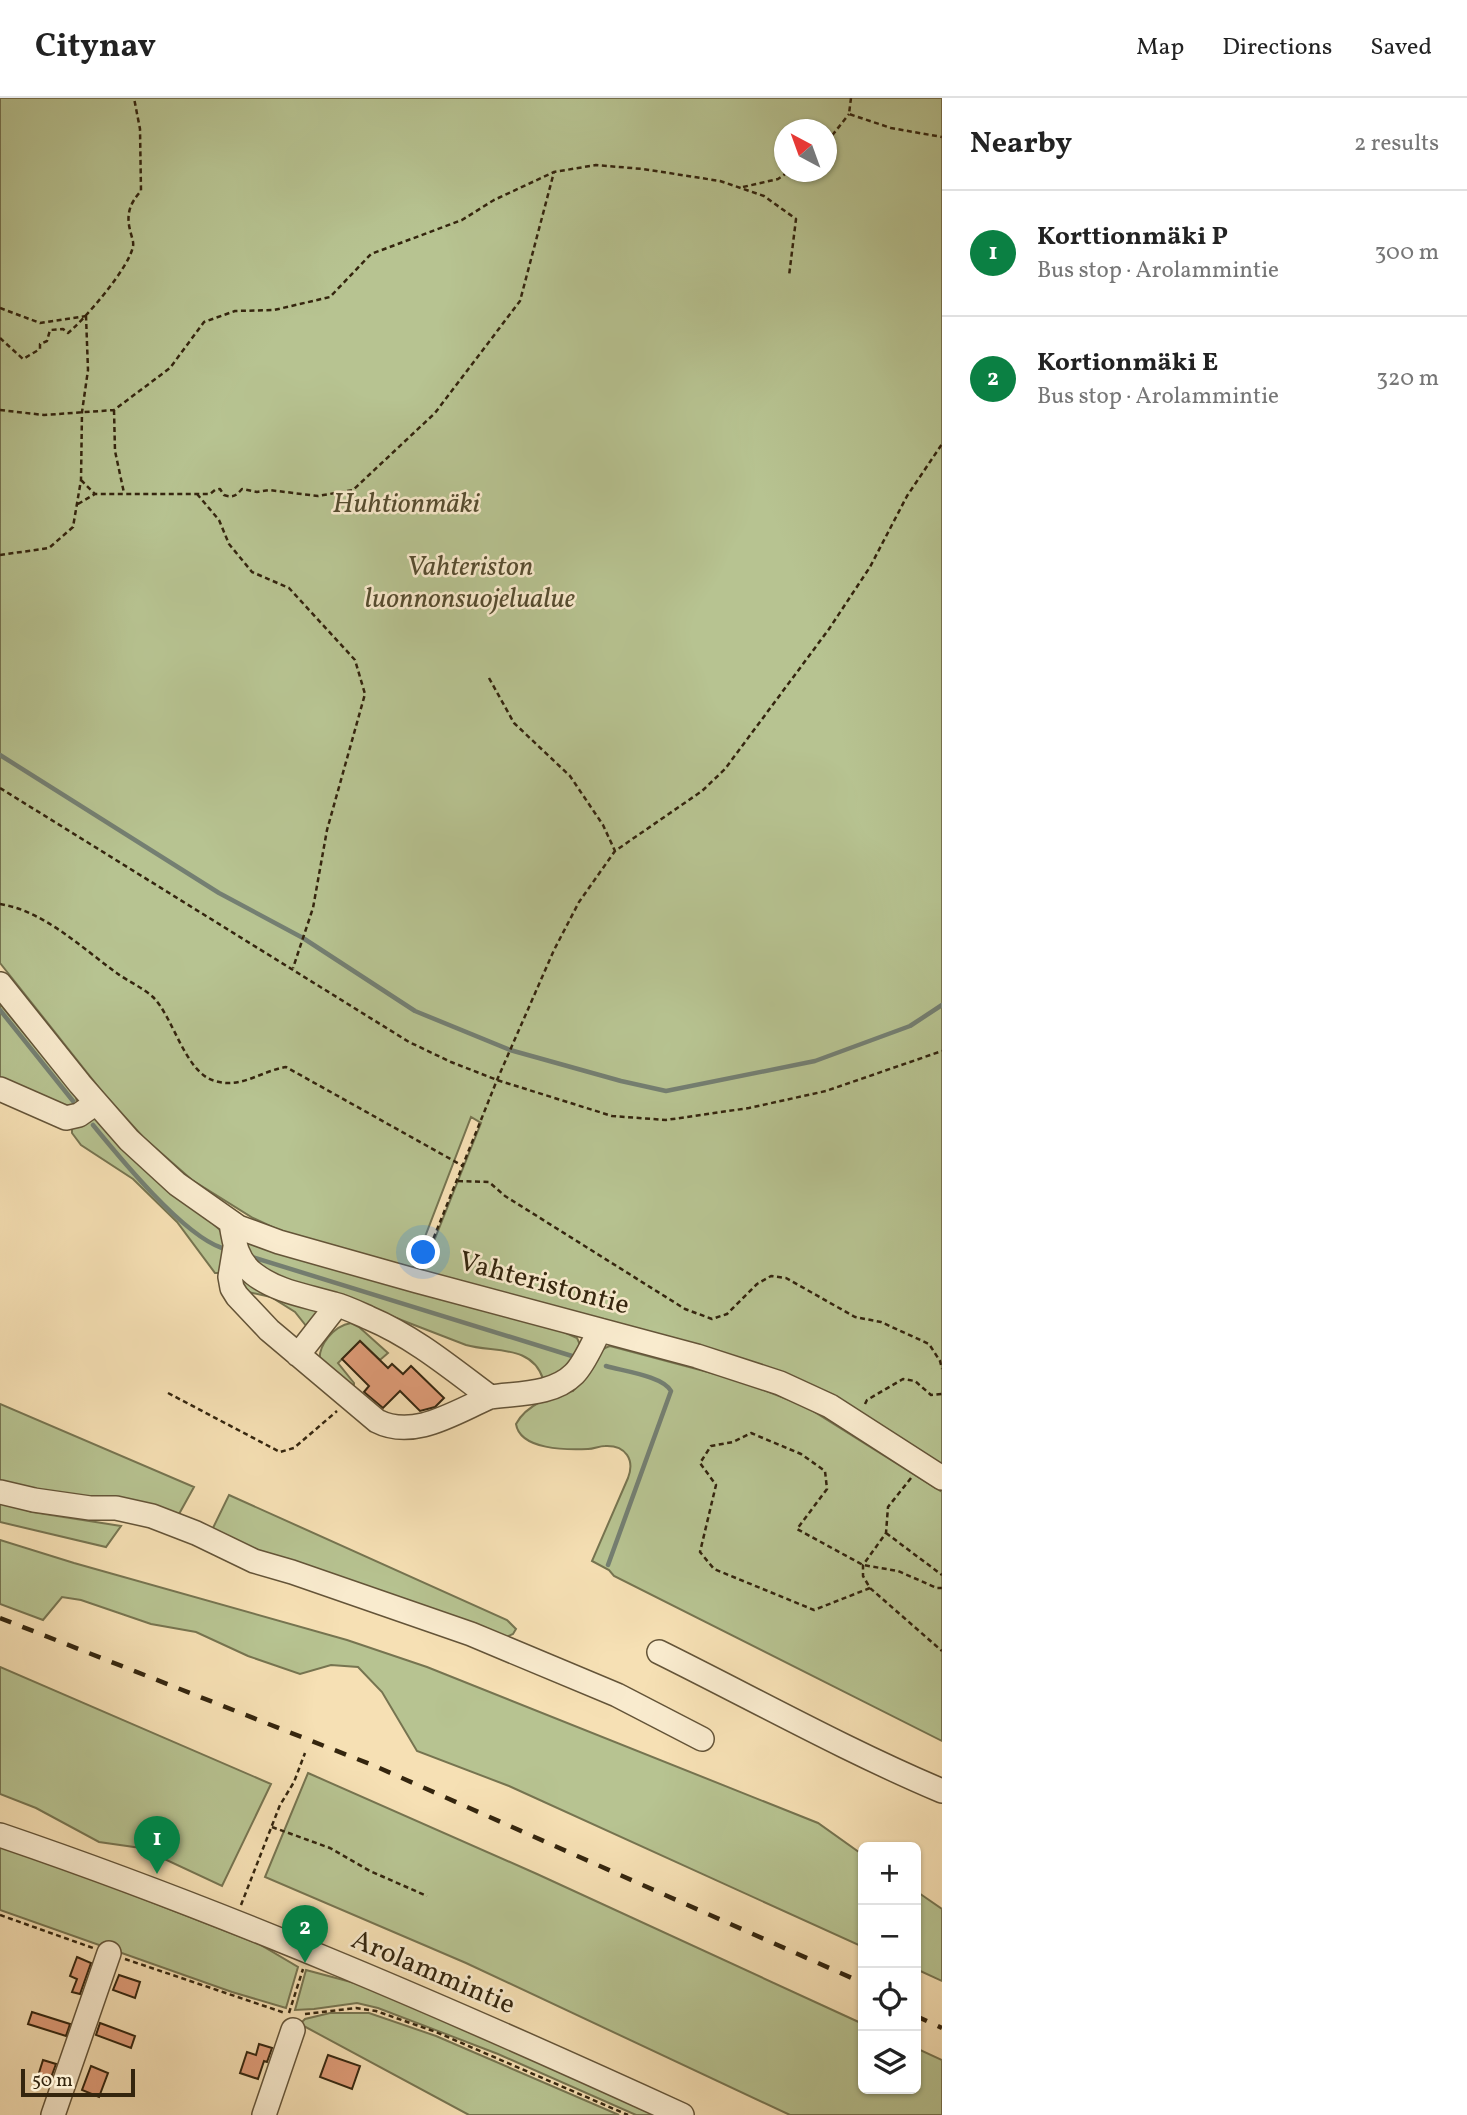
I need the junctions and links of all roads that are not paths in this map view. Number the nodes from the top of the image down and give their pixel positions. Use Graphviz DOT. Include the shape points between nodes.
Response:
graph roads {
  1 [pos="0,984"];
  2 [pos="0,1089"];
  3 [pos="96,1104"];
  4 [pos="230,1223"];
  5 [pos="235,1247"];
  6 [pos="337,1304"];
  7 [pos="600,1331"];
  8 [pos="298,1355"];
  9 [pos="490,1397"];
  10 [pos="942,1478"];
  11 [pos="0,1492"];
  12 [pos="659,1652"];
  13 [pos="702,1739"];
  14 [pos="942,1791"];
  15 [pos="0,1835"];
  16 [pos="109,1953"];
  17 [pos="291,2022"];
  18 [pos="53,2115"];
  19 [pos="264,2115"];
  20 [pos="682,2115"];
  1 -- 3 [label="street, Vahteristontie"];
  2 -- 3 [label="street" via="66,1118"];
  3 -- 4 [label="street, Vahteristontie" via="151,1162"];
  4 -- 5 [label="street"];
  4 -- 7 [label="street, Vahteristontie" via="255,1234"];
  5 -- 6 [label="street" via="257,1276 289,1291"];
  5 -- 8 [label="street" via="232,1287 260,1321"];
  6 -- 8 [label="street"];
  6 -- 9 [label="street" via="416,1341"];
  7 -- 9 [label="street" via="575,1373 558,1386"];
  7 -- 10 [label="street, Vahteristontie" via="697,1356 813,1397"];
  8 -- 9 [label="street" via="377,1421 403,1429"];
  11 -- 13 [label="street" via="152,1516 254,1562 471,1634 617,1695"];
  12 -- 14 [label="street" via="866,1758"];
  15 -- 20 [label="street, Arolammintie" via="310,1953"];
  16 -- 18 [label="street"];
  17 -- 19 [label="street"];
}
